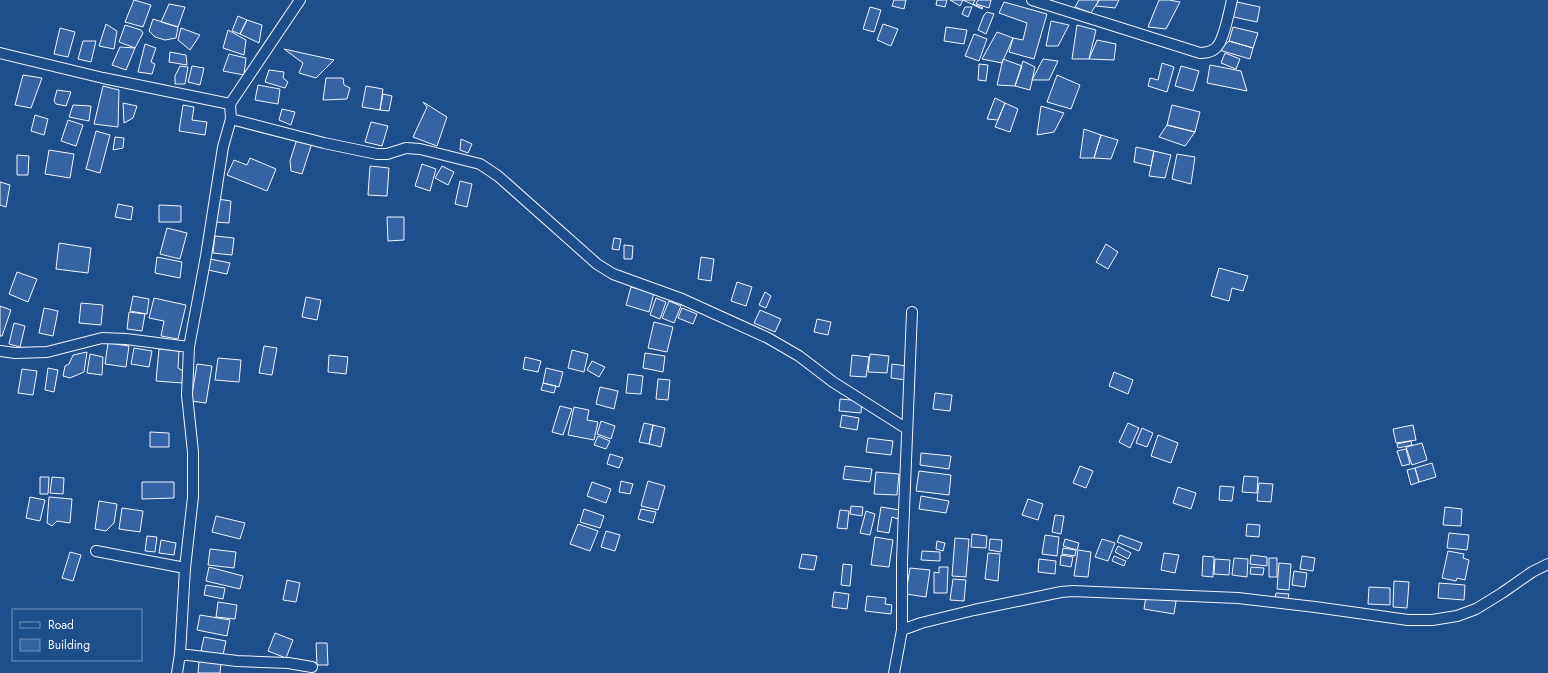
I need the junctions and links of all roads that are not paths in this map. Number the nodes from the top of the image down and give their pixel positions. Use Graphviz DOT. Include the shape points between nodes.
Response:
graph roads {
  1 [pos="300,0"];
  2 [pos="1032,0"];
  3 [pos="1232,0"];
  4 [pos="0,53"];
  5 [pos="230,104"];
  6 [pos="231,119"];
  7 [pos="912,312"];
  8 [pos="189,347"];
  9 [pos="0,350"];
  10 [pos="907,429"];
  11 [pos="96,551"];
  12 [pos="1548,564"];
  13 [pos="185,568"];
  14 [pos="902,630"];
  15 [pos="180,654"];
  16 [pos="312,667"];
  17 [pos="177,673"];
  18 [pos="894,673"];
  1 -- 5 [label="street"];
  2 -- 3 [label="street" via="1200,53 1206,53 1220,43"];
  4 -- 5 [label="street" via="103,78"];
  5 -- 6 [label="street"];
  6 -- 8 [label="street" via="223,147"];
  6 -- 10 [label="street" via="378,154 406,148 420,149 480,164 498,176 597,264 632,282 682,299 768,338"];
  7 -- 10 [label="street"];
  8 -- 9 [label="street" via="102,338 47,352 15,353"];
  8 -- 13 [label="street" via="187,395 193,452 193,497"];
  10 -- 14 [label="street"];
  11 -- 13 [label="street"];
  12 -- 14 [label="street" via="1476,609 1457,616 1432,620 1408,620 1238,598 1073,591 974,610"];
  13 -- 15 [label="street"];
  14 -- 18 [label="street"];
  15 -- 16 [label="street"];
  15 -- 17 [label="street"];
}
